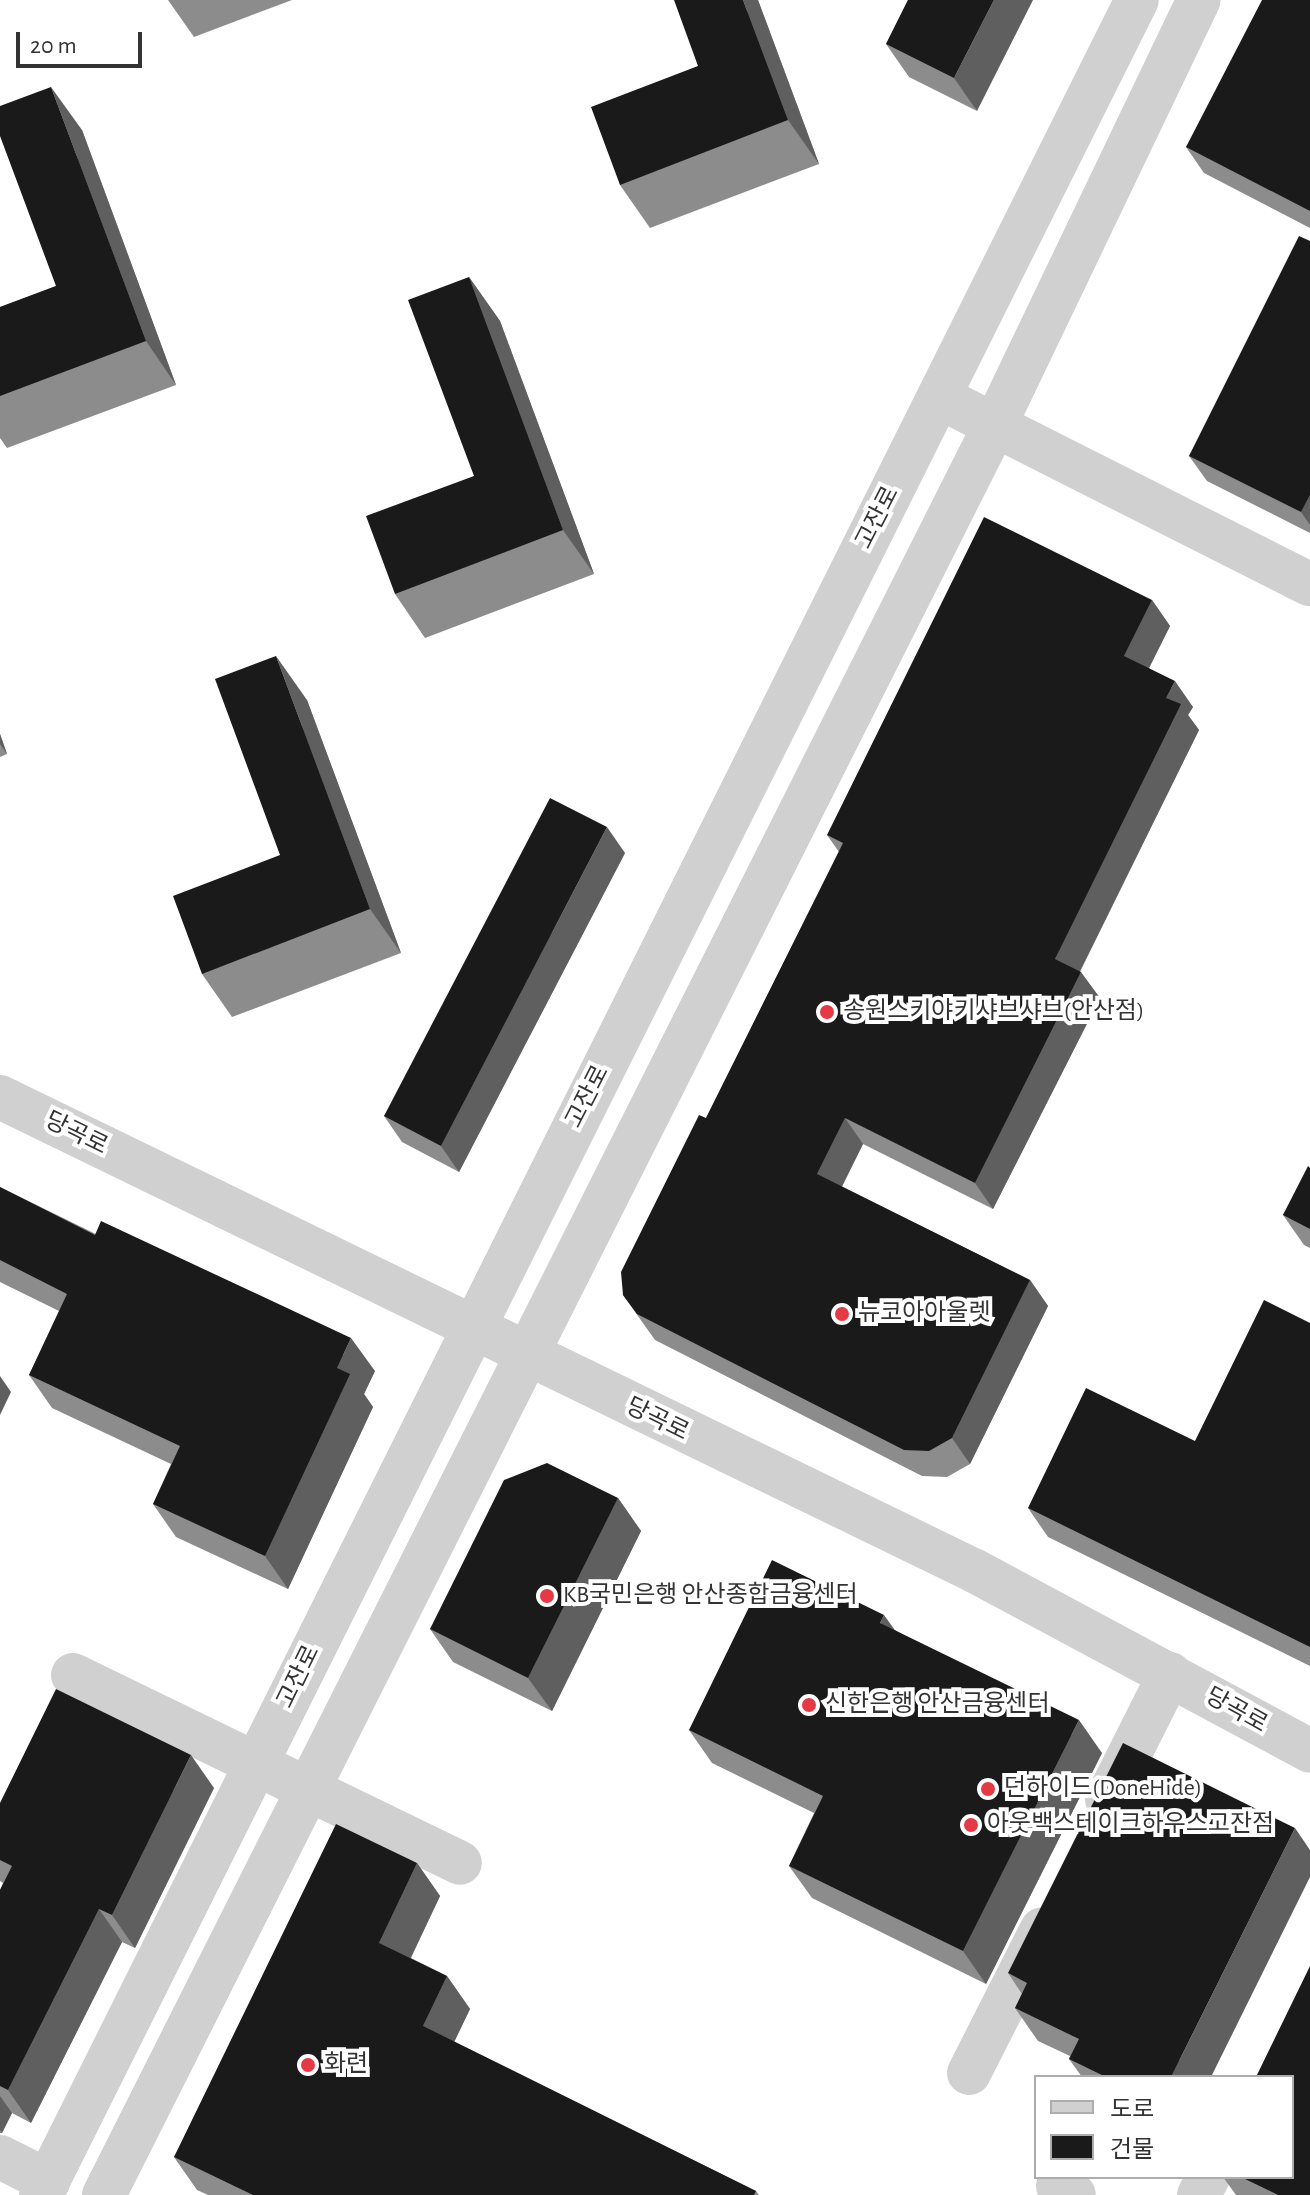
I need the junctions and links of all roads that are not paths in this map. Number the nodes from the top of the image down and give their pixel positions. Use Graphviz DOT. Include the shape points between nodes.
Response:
graph roads {
  1 [pos="1137,0"];
  2 [pos="1199,0"];
  3 [pos="939,397"];
  4 [pos="995,425"];
  5 [pos="1310,584"];
  6 [pos="0,1097"];
  7 [pos="473,1328"];
  8 [pos="529,1356"];
  9 [pos="1170,1674"];
  10 [pos="73,1675"];
  11 [pos="1310,1751"];
  12 [pos="257,1763"];
  13 [pos="309,1790"];
  14 [pos="1091,1831"];
  15 [pos="460,1863"];
  16 [pos="1062,1888"];
  17 [pos="969,2073"];
  18 [pos="0,2157"];
  19 [pos="45,2188"];
  20 [pos="104,2195"];
  1 -- 3 [label="street, 고잔로"];
  2 -- 4 [label="street"];
  3 -- 4 [label="street"];
  3 -- 7 [label="street, 고잔로"];
  4 -- 5 [label="street"];
  4 -- 8 [label="street"];
  6 -- 7 [label="street, 당곡로"];
  7 -- 8 [label="street, 당곡로"];
  7 -- 12 [label="street, 고잔로"];
  8 -- 9 [label="street, 당곡로" via="975,1571"];
  8 -- 13 [label="street"];
  9 -- 11 [label="street, 당곡로"];
  9 -- 14 [label="street"];
  10 -- 12 [label="street"];
  12 -- 13 [label="street"];
  12 -- 19 [label="street, 고잔로"];
  13 -- 15 [label="street"];
  13 -- 20 [label="street"];
  16 -- 17 [label="street"];
  18 -- 19 [label="street"];
}
